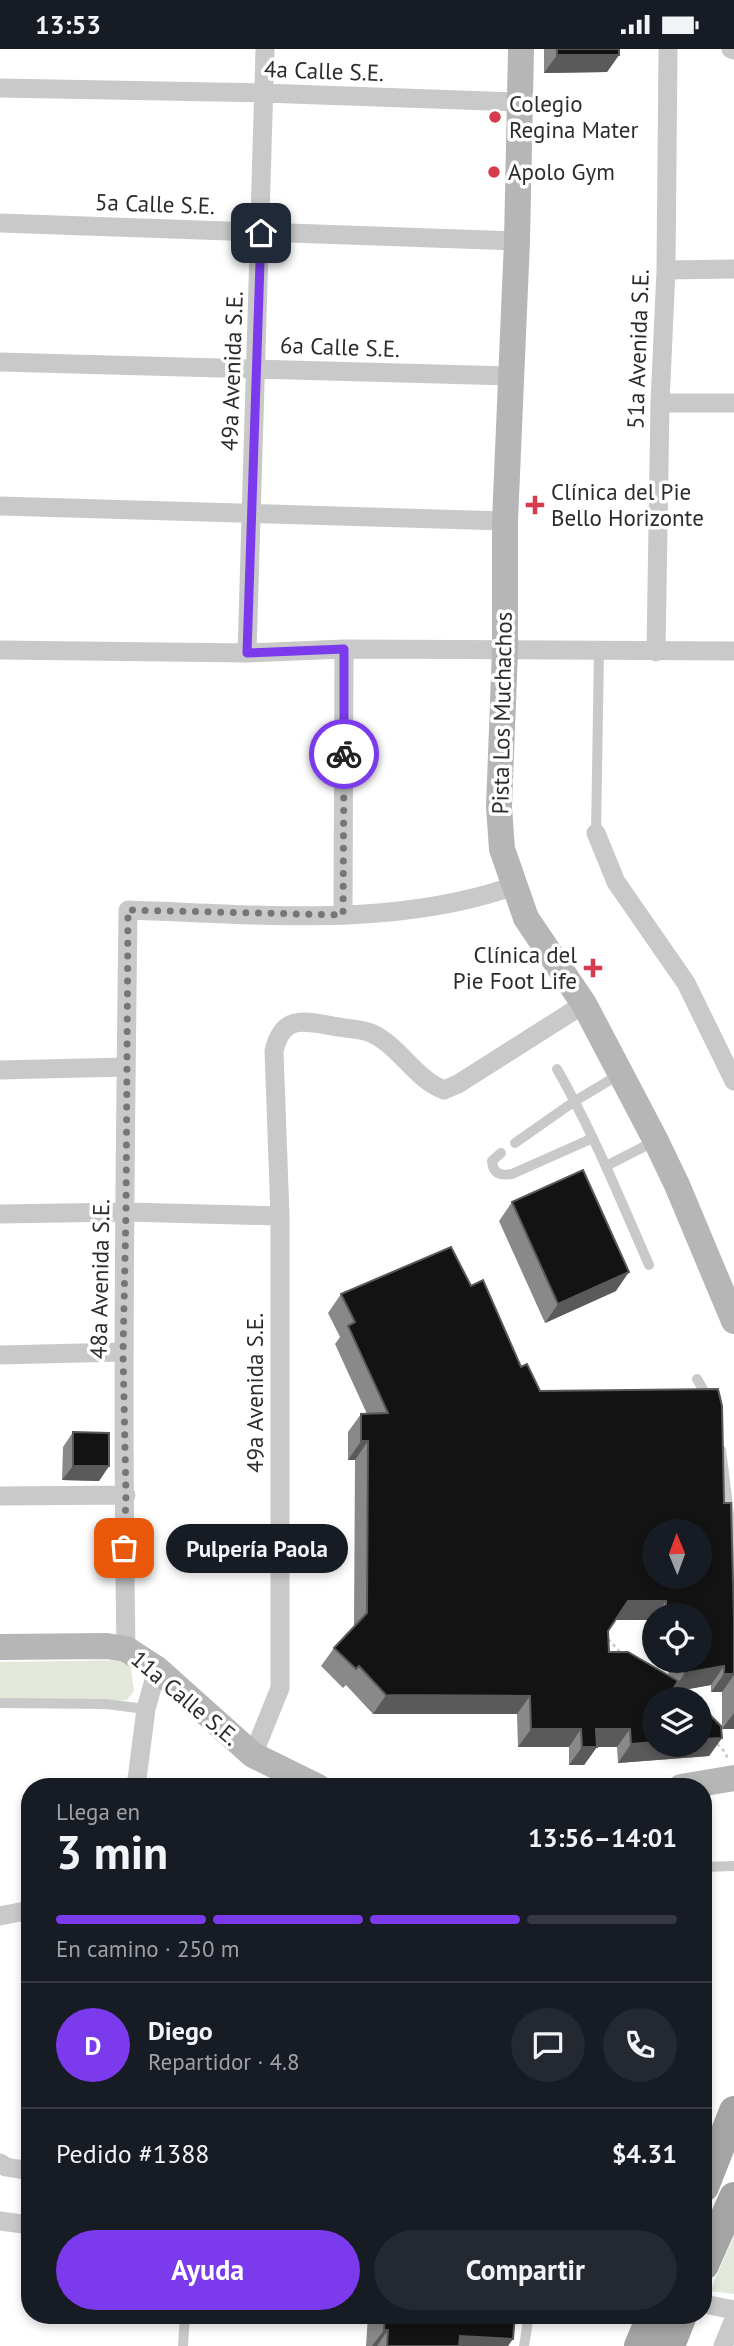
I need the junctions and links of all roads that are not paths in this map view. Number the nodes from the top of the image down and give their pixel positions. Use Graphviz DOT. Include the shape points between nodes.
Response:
graph roads {
  1 [pos="265,49"];
  2 [pos="521,49"];
  3 [pos="668,49"];
  4 [pos="0,88"];
  5 [pos="263,93"];
  6 [pos="520,102"];
  7 [pos="0,223"];
  8 [pos="261,233"];
  9 [pos="517,240"];
  10 [pos="666,269"];
  11 [pos="734,269"];
  12 [pos="0,362"];
  13 [pos="257,369"];
  14 [pos="511,376"];
  15 [pos="660,403"];
  16 [pos="734,403"];
  17 [pos="0,506"];
  18 [pos="253,512"];
  19 [pos="505,521"];
  20 [pos="344,649"];
  21 [pos="0,650"];
  22 [pos="505,650"];
  23 [pos="600,650"];
  24 [pos="734,651"];
  25 [pos="656,652"];
  26 [pos="247,653"];
  27 [pos="596,833"];
  28 [pos="514,886"];
  29 [pos="343,915"];
  30 [pos="584,1004"];
  31 [pos="126,1067"];
  32 [pos="557,1069"];
  33 [pos="0,1070"];
  34 [pos="621,1073"];
  35 [pos="734,1081"];
  36 [pos="575,1101"];
  37 [pos="593,1138"];
  38 [pos="656,1141"];
  39 [pos="515,1143"];
  40 [pos="501,1153"];
  41 [pos="606,1166"];
  42 [pos="126,1212"];
  43 [pos="0,1214"];
  44 [pos="280,1216"];
  45 [pos="649,1265"];
  46 [pos="734,1321"];
  47 [pos="123,1352"];
  48 [pos="0,1355"];
  49 [pos="697,1380"];
  50 [pos="712,1405"];
  51 [pos="720,1439"];
  52 [pos="126,1495"];
  53 [pos="0,1496"];
  54 [pos="734,1545"];
  55 [pos="734,1574"];
  56 [pos="0,1647"];
  57 [pos="126,1649"];
  58 [pos="157,1669"];
  59 [pos="0,1703"];
  60 [pos="146,1709"];
  61 [pos="253,1755"];
  62 [pos="137,1778"];
  63 [pos="300,1778"];
  64 [pos="733,1778"];
  65 [pos="712,1782"];
  66 [pos="712,1867"];
  67 [pos="734,1867"];
  68 [pos="21,1912"];
  69 [pos="0,1916"];
  70 [pos="734,2111"];
  71 [pos="0,2163"];
  72 [pos="712,2167"];
  73 [pos="21,2170"];
  74 [pos="734,2197"];
  75 [pos="0,2221"];
  76 [pos="21,2224"];
  77 [pos="712,2247"];
  78 [pos="712,2306"];
  79 [pos="734,2310"];
  80 [pos="734,2319"];
  81 [pos="184,2324"];
  82 [pos="528,2324"];
  83 [pos="648,2324"];
  84 [pos="679,2324"];
  85 [pos="183,2346"];
  86 [pos="524,2346"];
  87 [pos="639,2346"];
  88 [pos="670,2346"];
  89 [pos="723,2346"];
  1 -- 5 [label="street, 49a Avenida S.E."];
  2 -- 6 [label="street, Pista Los Muchachos"];
  3 -- 10 [label="street, 51a Avenida S.E."];
  4 -- 5 [label="street, 4a Calle S.E."];
  5 -- 6 [label="street, 4a Calle S.E."];
  5 -- 8 [label="street, 49a Avenida S.E."];
  6 -- 9 [label="street, Pista Los Muchachos"];
  7 -- 8 [label="street, 5a Calle S.E."];
  8 -- 9 [label="street, 5a Calle S.E."];
  8 -- 13 [label="street, 49a Avenida S.E."];
  9 -- 14 [label="street, Pista Los Muchachos"];
  10 -- 11 [label="street"];
  10 -- 15 [label="street, 51a Avenida S.E."];
  12 -- 13 [label="street, 6a Calle S.E."];
  13 -- 14 [label="street, 6a Calle S.E."];
  13 -- 18 [label="street, 49a Avenida S.E."];
  14 -- 19 [label="street, Pista Los Muchachos"];
  15 -- 16 [label="street"];
  15 -- 25 [label="street, 51a Avenida S.E."];
  17 -- 18 [label="street"];
  18 -- 19 [label="street"];
  18 -- 26 [label="street, 49a Avenida S.E."];
  19 -- 22 [label="street, Pista Los Muchachos"];
  20 -- 22 [label="street"];
  20 -- 26 [label="street"];
  20 -- 29 [label="street"];
  21 -- 26 [label="street"];
  22 -- 23 [label="street"];
  22 -- 28 [label="street, Pista Los Muchachos" via="499,807 502,849"];
  23 -- 25 [label="street"];
  23 -- 27 [label="lane"];
  24 -- 25 [label="street"];
  27 -- 35 [label="street" via="616,882 688,985"];
  28 -- 29 [label="street" via="439,907"];
  28 -- 30 [label="street, Pista Los Muchachos" via="526,918"];
  29 -- 31 [label="street, 48a Avenida S.E." via="128,910"];
  30 -- 34 [label="street, Pista Los Muchachos"];
  30 -- 44 [label="street, 49a Avenida S.E." via="444,1090 430,1085 396,1049 370,1033 305,1021 283,1028 274,1051"];
  31 -- 33 [label="street"];
  31 -- 42 [label="street, 48a Avenida S.E."];
  32 -- 36 [label="lane"];
  34 -- 36 [label="lane"];
  34 -- 38 [label="street, Pista Los Muchachos"];
  36 -- 37 [label="lane"];
  36 -- 39 [label="lane"];
  37 -- 40 [label="lane" via="503,1176 492,1167"];
  37 -- 41 [label="lane"];
  38 -- 41 [label="lane"];
  38 -- 46 [label="street, Pista Los Muchachos"];
  41 -- 45 [label="lane"];
  42 -- 43 [label="street"];
  42 -- 44 [label="street"];
  42 -- 47 [label="street, 48a Avenida S.E."];
  44 -- 61 [label="street, 49a Avenida S.E." via="279,1688"];
  47 -- 48 [label="street"];
  47 -- 52 [label="street, 48a Avenida S.E."];
  49 -- 50 [label="lane"];
  51 -- 54 [label="lane"];
  52 -- 53 [label="street"];
  52 -- 57 [label="street, 48a Avenida S.E."];
  54 -- 55 [label="lane"];
  56 -- 57 [label="street, 11a Calle S.E."];
  57 -- 58 [label="street, 11a Calle S.E."];
  58 -- 60 [label="street"];
  58 -- 61 [label="street, 11a Calle S.E."];
  59 -- 60 [label="lane"];
  60 -- 62 [label="street"];
  61 -- 63 [label="street, 11a Calle S.E."];
  64 -- 65 [label="street"];
  66 -- 67 [label="lane"];
  68 -- 69 [label="street"];
  70 -- 72 [label="main road"];
  71 -- 73 [label="street"];
  74 -- 77 [label="main road"];
  75 -- 76 [label="street"];
  78 -- 79 [label="street"];
  80 -- 89 [label="street"];
  81 -- 85 [label="lane"];
  82 -- 86 [label="lane"];
  83 -- 87 [label="main road"];
  84 -- 88 [label="main road"];
}
